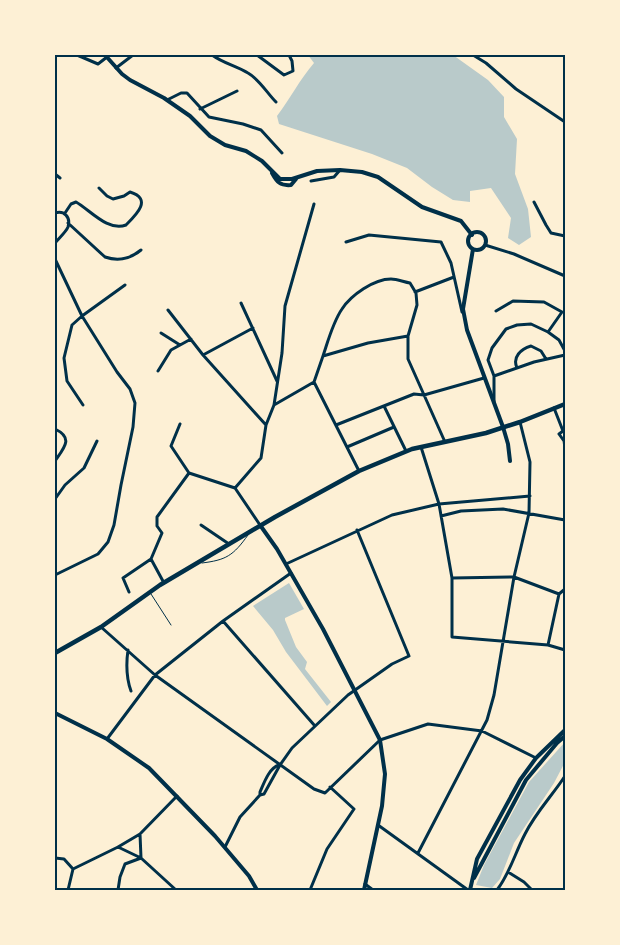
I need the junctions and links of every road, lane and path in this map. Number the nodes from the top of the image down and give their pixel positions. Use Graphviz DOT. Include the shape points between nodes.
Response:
graph roads {
  1 [pos="77,55"];
  2 [pos="133,55"];
  3 [pos="212,55"];
  4 [pos="257,55"];
  5 [pos="288,55"];
  6 [pos="473,55"];
  7 [pos="106,56"];
  8 [pos="116,68"];
  9 [pos="237,91"];
  10 [pos="167,100"];
  11 [pos="276,102"];
  12 [pos="200,108"];
  13 [pos="565,122"];
  14 [pos="282,153"];
  15 [pos="340,170"];
  16 [pos="55,174"];
  17 [pos="60,178"];
  18 [pos="311,181"];
  19 [pos="99,188"];
  20 [pos="534,202"];
  21 [pos="314,204"];
  22 [pos="55,213"];
  23 [pos="65,213"];
  24 [pos="68,223"];
  25 [pos="472,234"];
  26 [pos="565,236"];
  27 [pos="346,242"];
  28 [pos="55,243"];
  29 [pos="485,245"];
  30 [pos="473,249"];
  31 [pos="141,250"];
  32 [pos="55,259"];
  33 [pos="565,276"];
  34 [pos="454,277"];
  35 [pos="125,285"];
  36 [pos="415,292"];
  37 [pos="241,303"];
  38 [pos="168,310"];
  39 [pos="496,311"];
  40 [pos="82,316"];
  41 [pos="253,328"];
  42 [pos="467,330"];
  43 [pos="548,332"];
  44 [pos="161,333"];
  45 [pos="408,336"];
  46 [pos="191,339"];
  47 [pos="180,345"];
  48 [pos="565,351"];
  49 [pos="203,355"];
  50 [pos="565,355"];
  51 [pos="324,356"];
  52 [pos="546,359"];
  53 [pos="517,368"];
  54 [pos="158,371"];
  55 [pos="494,376"];
  56 [pos="484,378"];
  57 [pos="278,381"];
  58 [pos="314,382"];
  59 [pos="424,394"];
  60 [pos="565,404"];
  61 [pos="83,405"];
  62 [pos="274,405"];
  63 [pos="494,405"];
  64 [pos="384,406"];
  65 [pos="554,408"];
  66 [pos="520,422"];
  67 [pos="180,424"];
  68 [pos="266,425"];
  69 [pos="336,425"];
  70 [pos="394,427"];
  71 [pos="503,427"];
  72 [pos="55,429"];
  73 [pos="565,440"];
  74 [pos="97,441"];
  75 [pos="445,442"];
  76 [pos="347,447"];
  77 [pos="421,447"];
  78 [pos="565,449"];
  79 [pos="406,452"];
  80 [pos="55,461"];
  81 [pos="510,461"];
  82 [pos="359,471"];
  83 [pos="189,473"];
  84 [pos="235,488"];
  85 [pos="530,496"];
  86 [pos="55,499"];
  87 [pos="439,504"];
  88 [pos="529,513"];
  89 [pos="441,516"];
  90 [pos="565,520"];
  91 [pos="201,525"];
  92 [pos="260,525"];
  93 [pos="357,530"];
  94 [pos="251,531"];
  95 [pos="229,544"];
  96 [pos="151,559"];
  97 [pos="196,563"];
  98 [pos="286,564"];
  99 [pos="291,573"];
  100 [pos="55,575"];
  101 [pos="514,577"];
  102 [pos="452,578"];
  103 [pos="164,583"];
  104 [pos="565,589"];
  105 [pos="129,592"];
  106 [pos="149,592"];
  107 [pos="559,594"];
  108 [pos="223,621"];
  109 [pos="171,625"];
  110 [pos="101,627"];
  111 [pos="504,641"];
  112 [pos="548,645"];
  113 [pos="128,650"];
  114 [pos="565,650"];
  115 [pos="55,654"];
  116 [pos="155,675"];
  117 [pos="354,690"];
  118 [pos="130,691"];
  119 [pos="55,713"];
  120 [pos="315,726"];
  121 [pos="565,730"];
  122 [pos="482,731"];
  123 [pos="565,736"];
  124 [pos="107,739"];
  125 [pos="380,740"];
  126 [pos="536,758"];
  127 [pos="542,762"];
  128 [pos="280,765"];
  129 [pos="565,776"];
  130 [pos="330,787"];
  131 [pos="177,796"];
  132 [pos="378,825"];
  133 [pos="140,834"];
  134 [pos="118,847"];
  135 [pos="225,847"];
  136 [pos="418,853"];
  137 [pos="55,858"];
  138 [pos="141,858"];
  139 [pos="73,869"];
  140 [pos="508,872"];
  141 [pos="364,884"];
  142 [pos="68,890"];
  143 [pos="118,890"];
  144 [pos="176,890"];
  145 [pos="257,890"];
  146 [pos="310,890"];
  147 [pos="364,890"];
  148 [pos="373,890"];
  149 [pos="469,890"];
  150 [pos="497,890"];
  151 [pos="532,890"];
  1 -- 7 [label="street" via="98,64"];
  2 -- 8 [label="street"];
  3 -- 11 [label="street" via="248,73"];
  4 -- 5 [label="street" via="284,75 293,71"];
  6 -- 13 [label="street"];
  7 -- 8 [label="street"];
  8 -- 10 [label="street" via="130,80"];
  9 -- 12 [label="street"];
  10 -- 12 [label="street" via="185,92"];
  10 -- 15 [label="street" via="217,141 246,151 262,161 282,185 291,185 296,177"];
  12 -- 14 [label="street" via="209,117 261,130"];
  15 -- 18 [label="street" via="334,177"];
  15 -- 25 [label="street" via="378,177 422,207 462,221"];
  16 -- 17 [label="street"];
  19 -- 23 [label="street" via="113,199 130,192 137,195 141,208 123,226 114,226 87,212 76,202"];
  20 -- 26 [label="street" via="551,233"];
  21 -- 57 [label="street" via="285,306"];
  22 -- 23 [label="street"];
  23 -- 24 [label="street"];
  24 -- 28 [label="street"];
  24 -- 31 [label="street" via="105,257 132,257"];
  25 -- 29 [label="street" via="483,235"];
  25 -- 30 [label="street" via="468,243"];
  27 -- 34 [label="street" via="369,235 441,242"];
  29 -- 30 [label="street"];
  29 -- 33 [label="street"];
  30 -- 42 [label="street" via="463,309"];
  32 -- 40 [label="street"];
  34 -- 36 [label="street"];
  34 -- 42 [label="street"];
  35 -- 40 [label="street"];
  36 -- 45 [label="street" via="417,305"];
  36 -- 51 [label="street" via="410,283 391,279 375,282 359,292 342,309"];
  37 -- 41 [label="street"];
  38 -- 46 [label="street"];
  39 -- 43 [label="street" via="513,301 544,302 562,312"];
  40 -- 61 [label="street" via="72,325 64,358 67,381"];
  40 -- 100 [label="street" via="130,389 135,404 133,427 108,542 98,554"];
  41 -- 49 [label="street"];
  41 -- 57 [label="street"];
  42 -- 56 [label="street"];
  43 -- 48 [label="street" via="559,340"];
  43 -- 55 [label="street" via="531,324 506,329 492,348 488,360"];
  44 -- 47 [label="street"];
  45 -- 51 [label="street"];
  45 -- 59 [label="street" via="408,359"];
  46 -- 47 [label="street"];
  46 -- 49 [label="street"];
  47 -- 54 [label="street" via="171,350"];
  49 -- 68 [label="street"];
  50 -- 52 [label="street"];
  51 -- 58 [label="street"];
  52 -- 53 [label="street"];
  52 -- 53 [label="street" via="541,351 531,346 520,351 516,359"];
  53 -- 55 [label="street"];
  55 -- 63 [label="street"];
  56 -- 59 [label="street"];
  56 -- 63 [label="street"];
  57 -- 62 [label="street"];
  58 -- 62 [label="street"];
  58 -- 69 [label="street"];
  59 -- 64 [label="street" via="414,394"];
  59 -- 75 [label="street"];
  60 -- 65 [label="main road"];
  62 -- 68 [label="street"];
  63 -- 71 [label="street"];
  64 -- 69 [label="street"];
  64 -- 70 [label="street"];
  65 -- 66 [label="main road"];
  65 -- 73 [label="street" via="563,431 559,434"];
  66 -- 71 [label="main road"];
  66 -- 85 [label="street" via="530,462"];
  67 -- 83 [label="street" via="171,446"];
  68 -- 84 [label="street" via="261,458"];
  69 -- 76 [label="street"];
  70 -- 76 [label="street"];
  70 -- 79 [label="street"];
  71 -- 75 [label="main road"];
  71 -- 81 [label="street"];
  72 -- 80 [label="street" via="63,432 66,438 66,446"];
  73 -- 78 [label="street"];
  74 -- 86 [label="street" via="84,468"];
  75 -- 77 [label="main road"];
  76 -- 82 [label="street"];
  77 -- 79 [label="main road"];
  77 -- 87 [label="street"];
  79 -- 82 [label="main road"];
  82 -- 92 [label="main road"];
  83 -- 84 [label="street"];
  83 -- 96 [label="street" via="157,517 157,526 162,533"];
  84 -- 92 [label="street"];
  85 -- 87 [label="street"];
  85 -- 88 [label="street"];
  87 -- 89 [label="street"];
  87 -- 93 [label="street" via="392,515"];
  88 -- 89 [label="street" via="503,509 461,511"];
  88 -- 90 [label="street"];
  88 -- 101 [label="street"];
  89 -- 102 [label="street"];
  91 -- 95 [label="street"];
  92 -- 94 [label="main road"];
  92 -- 98 [label="street"];
  93 -- 98 [label="street"];
  93 -- 117 [label="street" via="409,656"];
  94 -- 95 [label="main road"];
  94 -- 97 [label="lane" via="235,552 220,560"];
  95 -- 97 [label="main road"];
  96 -- 103 [label="street"];
  96 -- 105 [label="street" via="123,578"];
  97 -- 103 [label="main road"];
  98 -- 99 [label="street"];
  99 -- 108 [label="street"];
  99 -- 117 [label="street"];
  101 -- 102 [label="street"];
  101 -- 107 [label="street"];
  101 -- 111 [label="street"];
  102 -- 111 [label="street" via="452,637"];
  103 -- 106 [label="main road"];
  104 -- 107 [label="street"];
  106 -- 109 [label="lane"];
  106 -- 110 [label="main road"];
  107 -- 112 [label="street"];
  108 -- 116 [label="street"];
  108 -- 120 [label="street"];
  110 -- 113 [label="street"];
  110 -- 115 [label="main road"];
  111 -- 112 [label="street"];
  111 -- 122 [label="street" via="494,695"];
  112 -- 114 [label="street"];
  113 -- 116 [label="street"];
  113 -- 118 [label="street" via="126,665"];
  116 -- 124 [label="street"];
  116 -- 128 [label="street"];
  117 -- 120 [label="street"];
  117 -- 125 [label="street"];
  119 -- 124 [label="street"];
  120 -- 128 [label="street"];
  121 -- 126 [label="street"];
  122 -- 125 [label="street" via="428,724"];
  122 -- 126 [label="street"];
  122 -- 136 [label="street"];
  123 -- 127 [label="street"];
  124 -- 131 [label="street" via="149,768"];
  125 -- 130 [label="street"];
  125 -- 132 [label="street" via="384,774"];
  126 -- 127 [label="street"];
  126 -- 149 [label="street" via="520,780 477,859"];
  127 -- 149 [label="street" via="526,780"];
  128 -- 130 [label="street" via="314,789 325,793"];
  128 -- 135 [label="street" via="264,794 240,817"];
  129 -- 140 [label="street" via="525,834"];
  130 -- 146 [label="street" via="354,809 328,849"];
  131 -- 133 [label="street"];
  131 -- 135 [label="street"];
  132 -- 136 [label="street"];
  132 -- 141 [label="street"];
  133 -- 134 [label="street"];
  133 -- 138 [label="street"];
  134 -- 138 [label="street"];
  134 -- 139 [label="street"];
  135 -- 145 [label="street"];
  136 -- 149 [label="street"];
  137 -- 139 [label="street" via="64,859"];
  138 -- 143 [label="street" via="126,864"];
  138 -- 144 [label="street"];
  139 -- 142 [label="street"];
  140 -- 150 [label="street"];
  140 -- 151 [label="street"];
  141 -- 147 [label="street"];
  141 -- 148 [label="street"];
}
